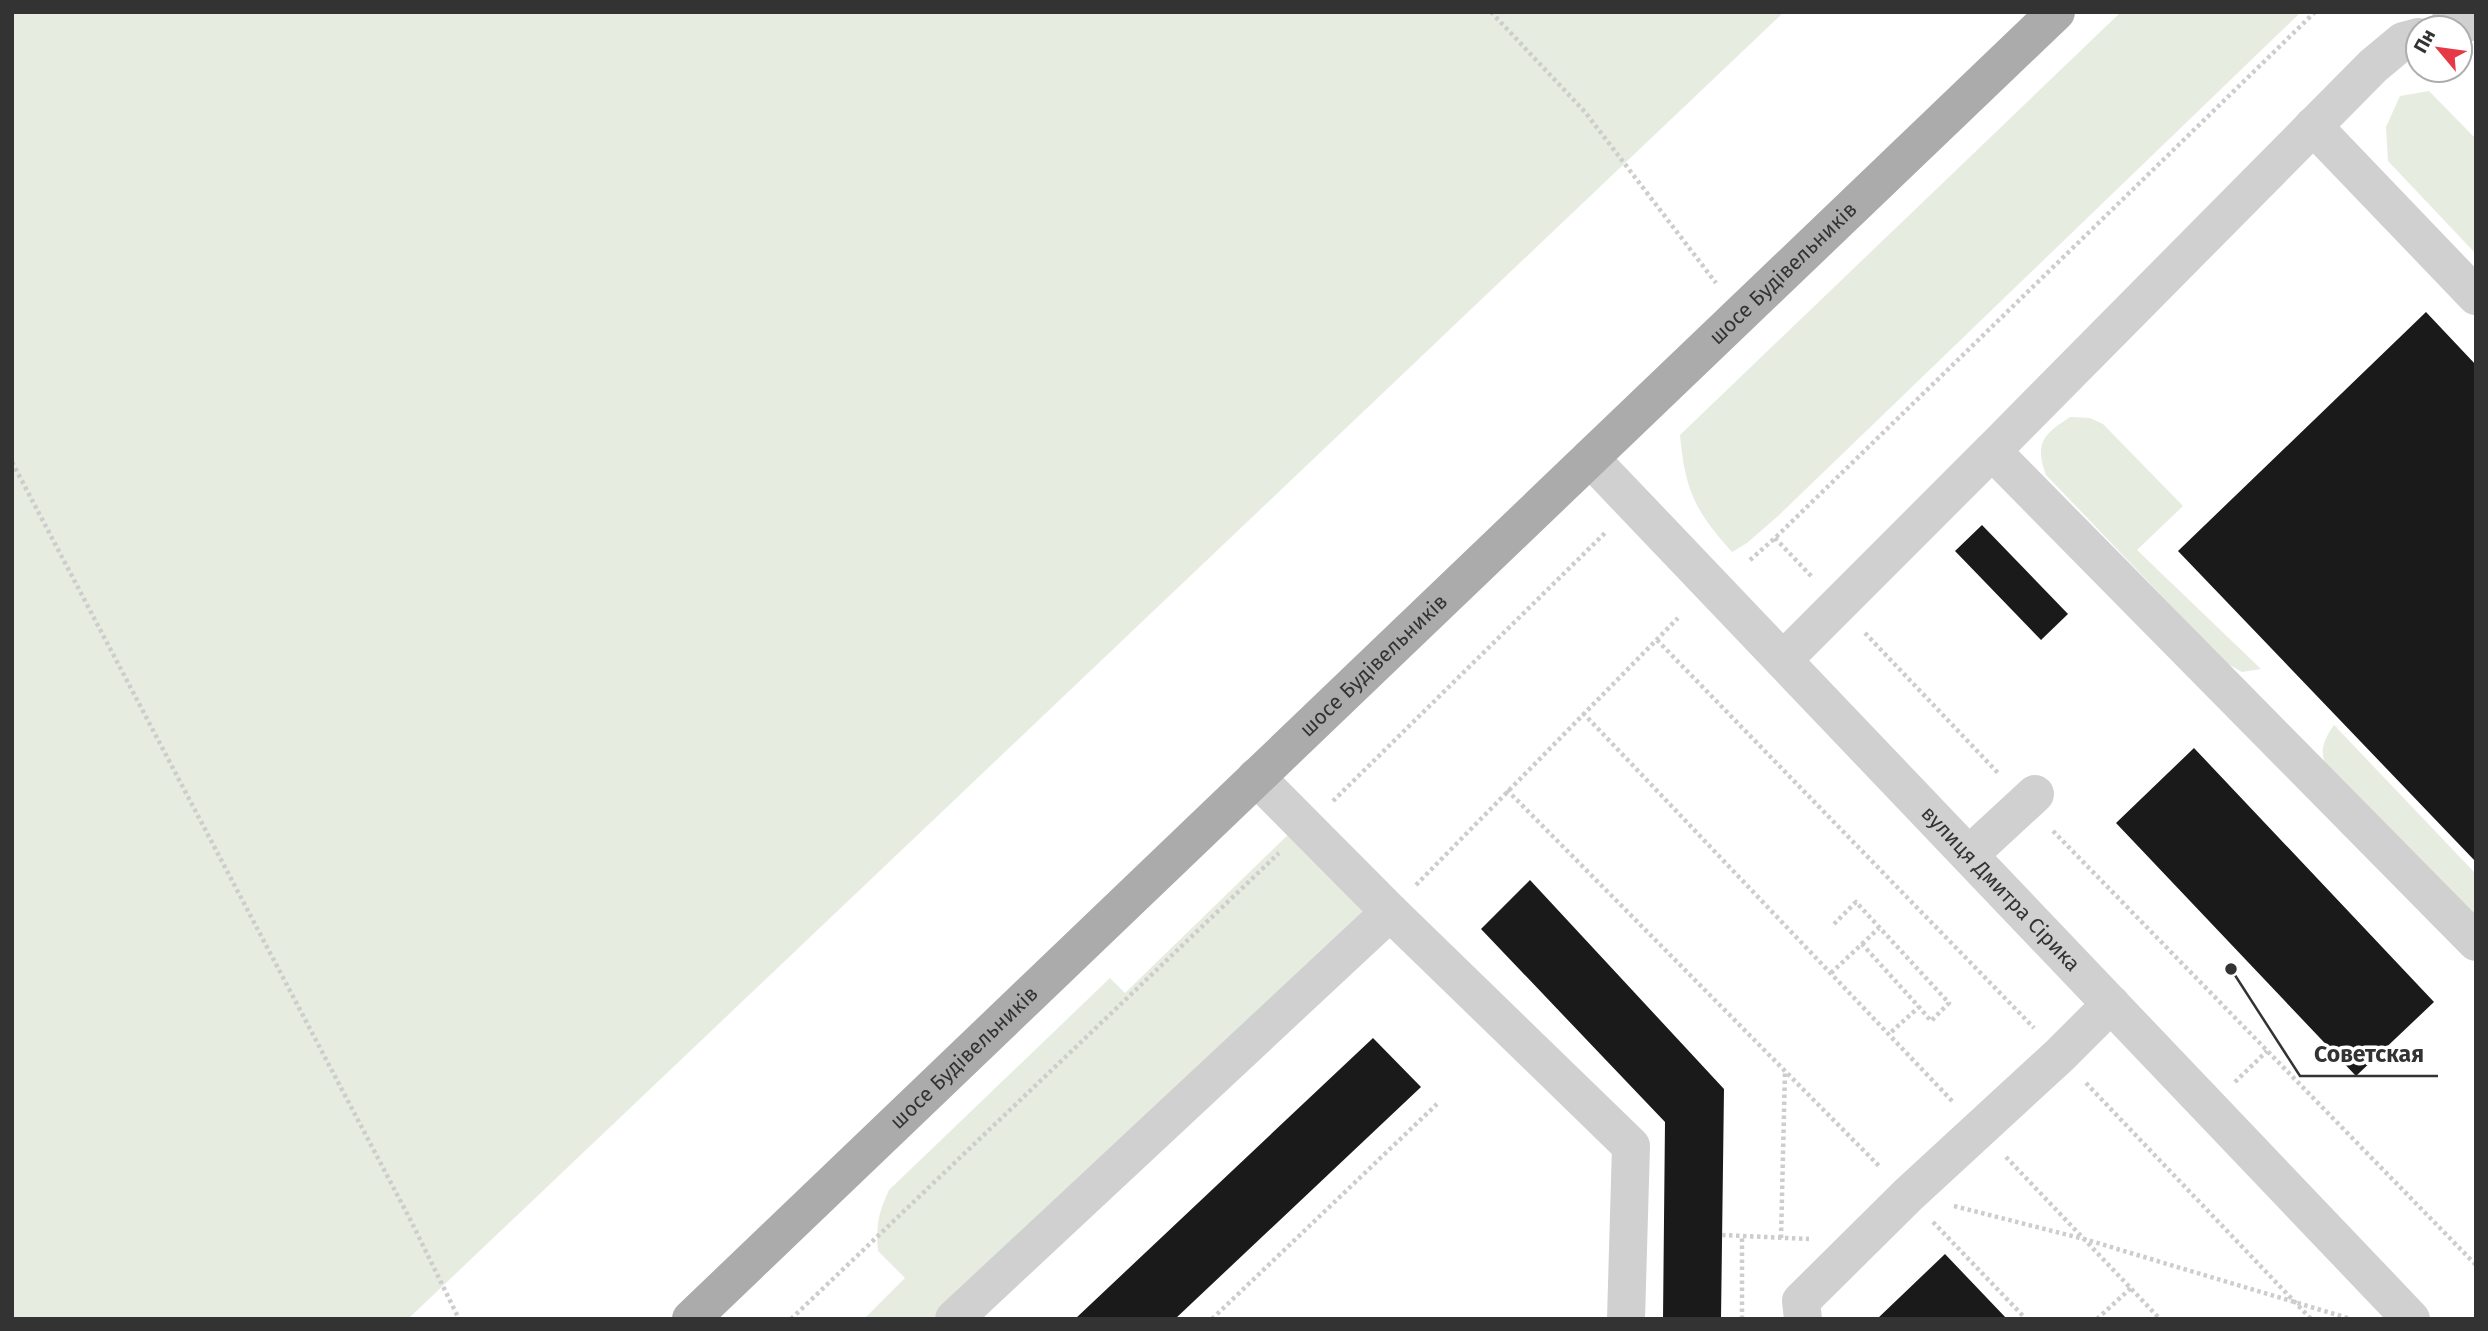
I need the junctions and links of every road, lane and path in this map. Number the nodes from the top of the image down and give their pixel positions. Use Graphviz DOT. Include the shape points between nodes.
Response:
graph roads {
  1 [pos="1491,12"];
  2 [pos="2056,12"];
  3 [pos="2315,12"];
  4 [pos="2404,41"];
  5 [pos="2313,126"];
  6 [pos="2476,296"];
  7 [pos="1740,315"];
  8 [pos="1992,451"];
  9 [pos="1590,458"];
  10 [pos="12,462"];
  11 [pos="1634,504"];
  12 [pos="1775,538"];
  13 [pos="1750,560"];
  14 [pos="1838,605"];
  15 [pos="1678,618"];
  16 [pos="1657,640"];
  17 [pos="1783,660"];
  18 [pos="1583,713"];
  19 [pos="1256,777"];
  20 [pos="1507,790"];
  21 [pos="2031,798"];
  22 [pos="1306,827"];
  23 [pos="1969,855"];
  24 [pos="1390,912"];
  25 [pos="1834,924"];
  26 [pos="1879,928"];
  27 [pos="2476,942"];
  28 [pos="1862,944"];
  29 [pos="1831,973"];
  30 [pos="2111,1004"];
  31 [pos="1919,1007"];
  32 [pos="1889,1034"];
  33 [pos="2060,1055"];
  34 [pos="1785,1070"];
  35 [pos="1437,1104"];
  36 [pos="1979,1128"];
  37 [pos="1908,1195"];
  38 [pos="1742,1236"];
  39 [pos="1781,1238"];
  40 [pos="2084,1239"];
  41 [pos="2476,1265"];
  42 [pos="2131,1288"];
  43 [pos="2294,1301"];
  44 [pos="459,1319"];
  45 [pos="691,1319"];
  46 [pos="791,1319"];
  47 [pos="954,1319"];
  48 [pos="1213,1319"];
  49 [pos="1626,1319"];
  50 [pos="1742,1319"];
  51 [pos="1802,1319"];
  52 [pos="2026,1319"];
  53 [pos="2097,1319"];
  54 [pos="2160,1319"];
  55 [pos="2312,1319"];
  56 [pos="2351,1319"];
  57 [pos="2411,1319"];
  1 -- 7 [label="path" via="1585,112"];
  2 -- 7 [label="main road, шосе Будівельників"];
  3 -- 12 [label="path"];
  4 -- 5 [label="street"];
  5 -- 6 [label="street"];
  5 -- 8 [label="street"];
  7 -- 9 [label="main road, шосе Будівельників"];
  8 -- 14 [label="street"];
  8 -- 27 [label="street"];
  9 -- 11 [label="street, вулиця Дмитра Сірика"];
  9 -- 19 [label="main road, шосе Будівельників"];
  10 -- 44 [label="path"];
  11 -- 17 [label="street, вулиця Дмитра Сірика"];
  11 -- 22 [label="path"];
  12 -- 13 [label="path"];
  12 -- 14 [label="path"];
  14 -- 17 [label="street"];
  14 -- 21 [label="path"];
  15 -- 16 [label="path"];
  16 -- 18 [label="path"];
  16 -- 33 [label="path"];
  17 -- 23 [label="street, вулиця Дмитра Сірика"];
  18 -- 20 [label="path"];
  18 -- 29 [label="path"];
  19 -- 22 [label="street"];
  19 -- 45 [label="main road, шосе Будівельників"];
  20 -- 24 [label="path"];
  20 -- 34 [label="path"];
  21 -- 23 [label="street"];
  21 -- 41 [label="path"];
  22 -- 24 [label="street"];
  22 -- 46 [label="path"];
  23 -- 30 [label="street, вулиця Дмитра Сірика"];
  24 -- 47 [label="street"];
  24 -- 49 [label="street" via="1631,1146"];
  25 -- 26 [label="path" via="1856,902"];
  26 -- 28 [label="path"];
  26 -- 31 [label="path" via="1949,1003 1931,1021"];
  28 -- 29 [label="path"];
  28 -- 31 [label="path"];
  29 -- 32 [label="path"];
  30 -- 33 [label="street"];
  30 -- 57 [label="street, вулиця Дмитра Сірика"];
  31 -- 32 [label="path"];
  32 -- 36 [label="path"];
  33 -- 36 [label="street"];
  33 -- 43 [label="path"];
  34 -- 37 [label="path"];
  34 -- 39 [label="path"];
  35 -- 48 [label="path"];
  36 -- 37 [label="street"];
  36 -- 40 [label="path"];
  37 -- 40 [label="path"];
  37 -- 51 [label="street" via="1801,1301"];
  37 -- 52 [label="path"];
  38 -- 50 [label="path"];
  40 -- 42 [label="path"];
  40 -- 43 [label="path"];
  42 -- 53 [label="path"];
  42 -- 54 [label="path"];
  43 -- 55 [label="path"];
  43 -- 56 [label="path"];
}
